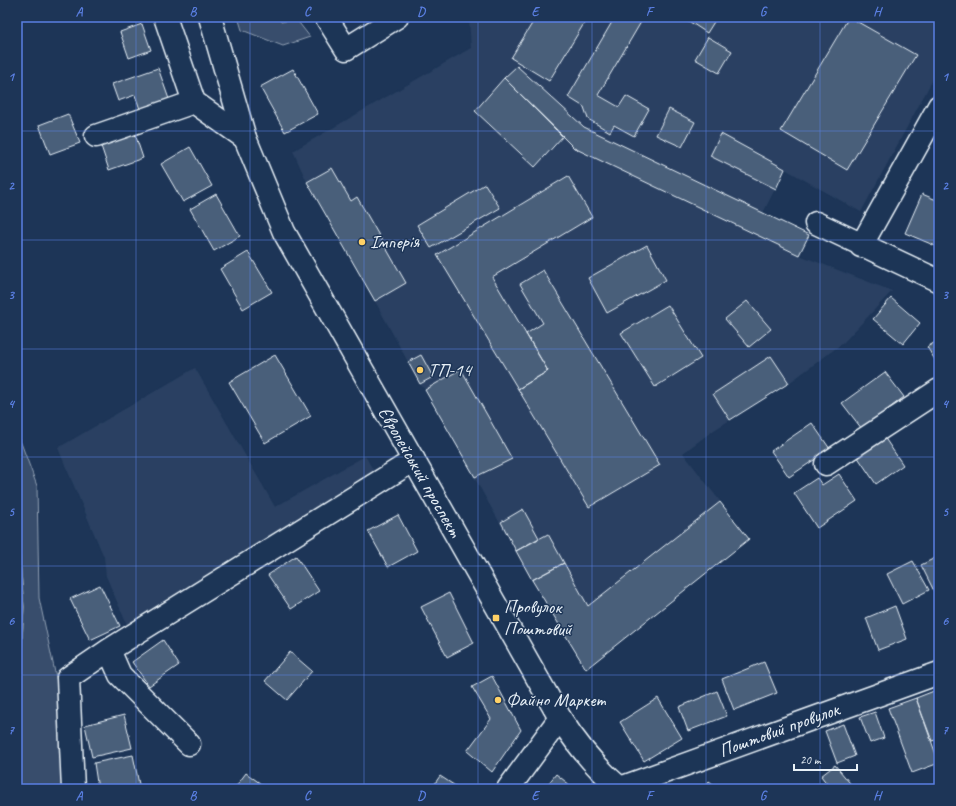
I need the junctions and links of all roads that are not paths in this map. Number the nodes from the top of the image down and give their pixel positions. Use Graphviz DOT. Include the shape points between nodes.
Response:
graph roads {
  1 [pos="165,17"];
  2 [pos="210,17"];
  3 [pos="326,17"];
  4 [pos="397,17"];
  5 [pos="194,102"];
  6 [pos="939,106"];
  7 [pos="96,136"];
  8 [pos="245,138"];
  9 [pos="816,223"];
  10 [pos="861,246"];
  11 [pos="939,281"];
  12 [pos="939,390"];
  13 [pos="414,460"];
  14 [pos="826,464"];
  15 [pos="109,650"];
  16 [pos="939,673"];
  17 [pos="560,718"];
  18 [pos="189,744"];
  19 [pos="73,789"];
  20 [pos="508,789"];
  21 [pos="620,789"];
  1 -- 5 [label="street"];
  2 -- 8 [label="street, Європейський проспект"];
  3 -- 4 [label="street" via="346,49"];
  5 -- 7 [label="street"];
  5 -- 8 [label="street"];
  6 -- 10 [label="street"];
  8 -- 13 [label="street, Європейський проспект" via="284,232"];
  9 -- 10 [label="street"];
  10 -- 11 [label="street"];
  12 -- 14 [label="street"];
  13 -- 15 [label="street"];
  13 -- 17 [label="street, Європейський проспект"];
  15 -- 18 [label="street" via="120,675"];
  15 -- 19 [label="street" via="68,678"];
  16 -- 21 [label="street, Поштовий провулок"];
  17 -- 20 [label="street"];
  17 -- 21 [label="street, Європейський проспект" via="578,747 603,775"];
}
